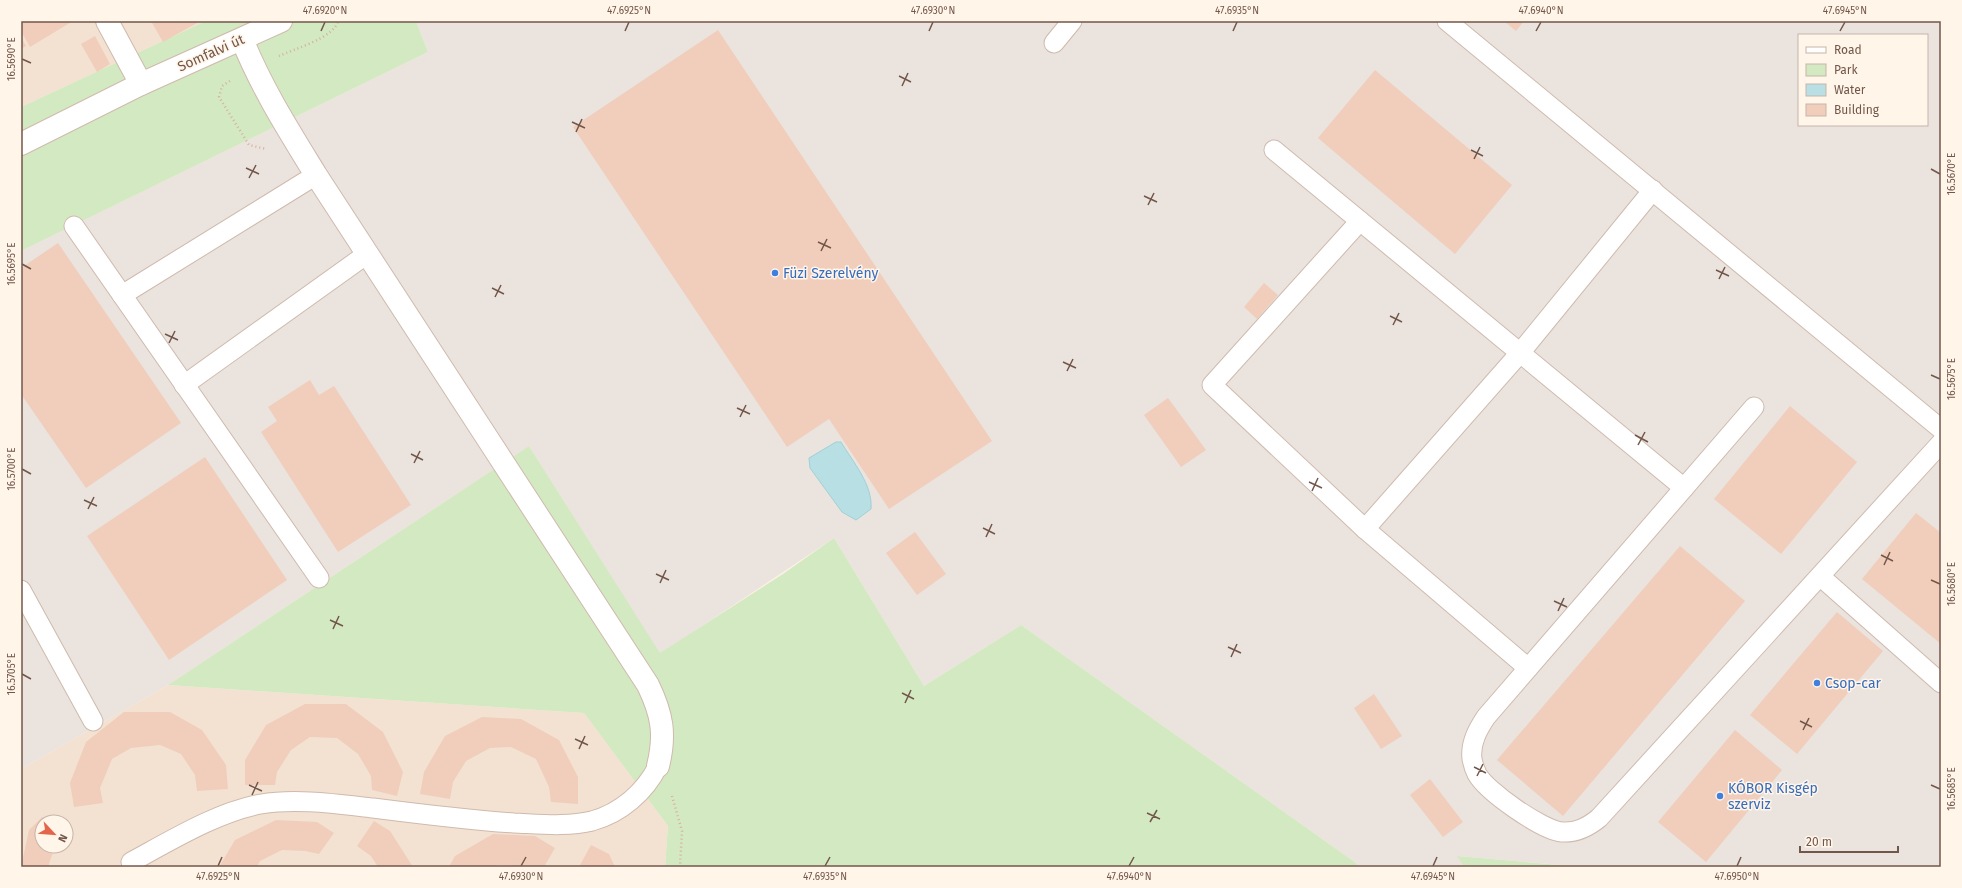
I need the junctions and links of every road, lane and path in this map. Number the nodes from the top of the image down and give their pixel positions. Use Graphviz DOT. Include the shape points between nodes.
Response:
graph roads {
  1 [pos="107,21"];
  2 [pos="281,21"];
  3 [pos="338,21"];
  4 [pos="1072,21"];
  5 [pos="1447,21"];
  6 [pos="242,39"];
  7 [pos="1054,43"];
  8 [pos="281,55"];
  9 [pos="228,82"];
  10 [pos="141,84"];
  11 [pos="21,144"];
  12 [pos="1274,150"];
  13 [pos="311,167"];
  14 [pos="1653,190"];
  15 [pos="1360,221"];
  16 [pos="74,226"];
  17 [pos="367,254"];
  18 [pos="122,295"];
  19 [pos="1520,353"];
  20 [pos="184,385"];
  21 [pos="1754,407"];
  22 [pos="1941,429"];
  23 [pos="1941,443"];
  24 [pos="1684,488"];
  25 [pos="1365,529"];
  26 [pos="1821,577"];
  27 [pos="319,578"];
  28 [pos="21,590"];
  29 [pos="1528,668"];
  30 [pos="1941,683"];
  31 [pos="93,721"];
  32 [pos="658,766"];
  33 [pos="131,862"];
  34 [pos="680,867"];
  1 -- 10 [label="street"];
  2 -- 6 [label="street, Somfalvi út"];
  3 -- 8 [label="path" via="337,26 330,32"];
  4 -- 7 [label="lane"];
  5 -- 14 [label="lane"];
  6 -- 10 [label="street, Somfalvi út"];
  6 -- 13 [label="street" via="251,63"];
  9 -- 13 [label="path" via="222,86 219,97 249,145"];
  10 -- 11 [label="street, Somfalvi út"];
  12 -- 15 [label="lane"];
  13 -- 17 [label="street"];
  13 -- 18 [label="lane"];
  14 -- 19 [label="lane"];
  14 -- 22 [label="lane"];
  15 -- 19 [label="lane"];
  15 -- 25 [label="lane" via="1212,385"];
  16 -- 18 [label="lane"];
  17 -- 20 [label="lane"];
  17 -- 32 [label="street" via="648,685 661,715 663,731"];
  18 -- 20 [label="lane"];
  19 -- 24 [label="lane"];
  19 -- 25 [label="lane"];
  20 -- 27 [label="lane"];
  21 -- 24 [label="lane"];
  23 -- 26 [label="lane"];
  24 -- 29 [label="lane"];
  25 -- 29 [label="lane"];
  26 -- 29 [label="lane" via="1587,828 1562,832 1534,822 1488,787 1477,774 1472,759 1477,730"];
  26 -- 30 [label="lane"];
  28 -- 31 [label="lane"];
  32 -- 33 [label="lane" via="650,782 626,804 599,818 575,824 474,820 343,805 294,802 261,804 234,812 184,833"];
  32 -- 34 [label="path" via="671,794 682,831"];
}
